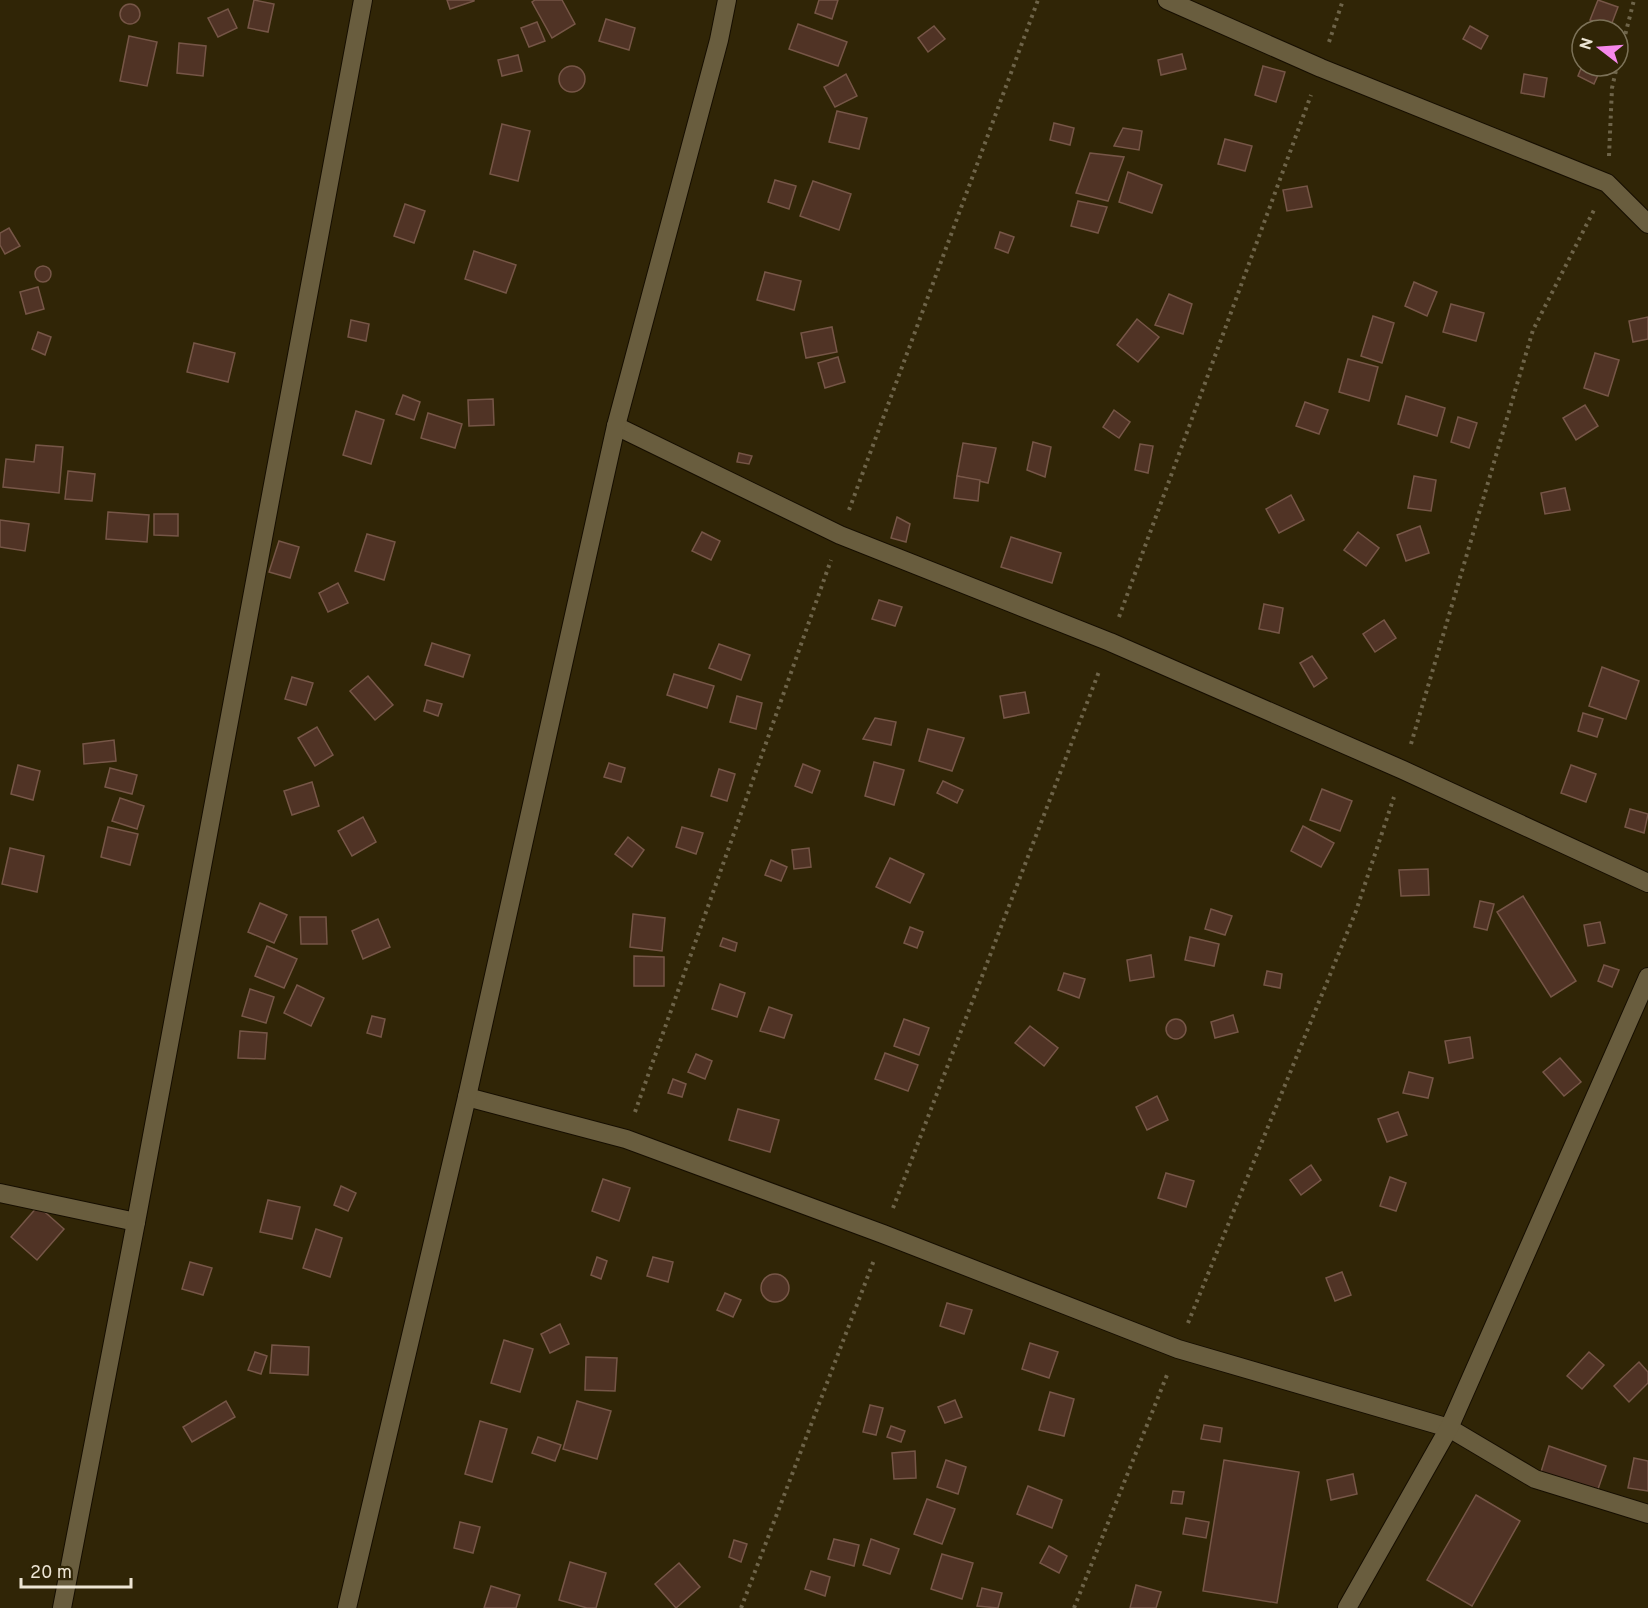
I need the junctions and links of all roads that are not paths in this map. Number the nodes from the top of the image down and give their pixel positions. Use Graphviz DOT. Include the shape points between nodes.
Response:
graph roads {
  1 [pos="363,0"];
  2 [pos="727,0"];
  3 [pos="1167,0"];
  4 [pos="1648,225"];
  5 [pos="616,426"];
  6 [pos="1648,883"];
  7 [pos="1648,977"];
  8 [pos="466,1097"];
  9 [pos="0,1193"];
  10 [pos="136,1222"];
  11 [pos="1449,1428"];
  12 [pos="1648,1514"];
  13 [pos="62,1608"];
  14 [pos="347,1608"];
  15 [pos="1347,1608"];
  1 -- 10 [label="street"];
  2 -- 5 [label="street"];
  3 -- 4 [label="street" via="1321,68 1607,183"];
  5 -- 6 [label="street" via="840,535 1110,642"];
  5 -- 8 [label="street"];
  7 -- 11 [label="street"];
  8 -- 11 [label="street" via="626,1139 1178,1349"];
  8 -- 14 [label="street"];
  9 -- 10 [label="street"];
  10 -- 13 [label="street"];
  11 -- 12 [label="street" via="1535,1479"];
  11 -- 15 [label="street"];
}
